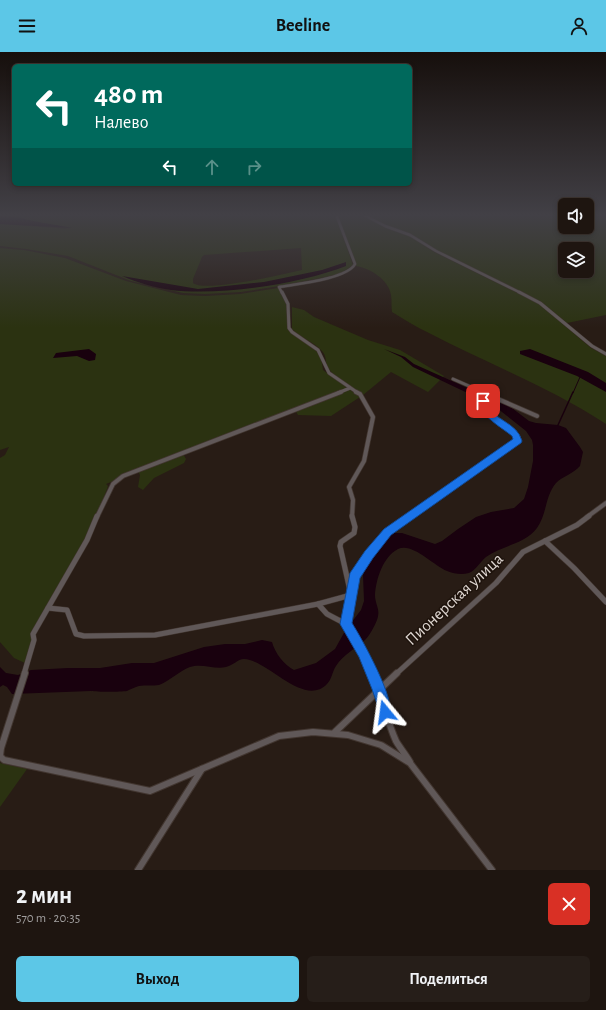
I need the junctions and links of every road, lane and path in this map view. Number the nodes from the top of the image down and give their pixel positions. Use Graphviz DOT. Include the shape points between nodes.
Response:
graph roads {
  1 [pos="351,252"];
  2 [pos="438,252"];
  3 [pos="606,354"];
  4 [pos="453,379"];
  5 [pos="350,388"];
  6 [pos="491,396"];
  7 [pos="537,416"];
  8 [pos="606,503"];
  9 [pos="545,541"];
  10 [pos="351,595"];
  11 [pos="606,602"];
  12 [pos="318,604"];
  13 [pos="48,608"];
  14 [pos="346,624"];
  15 [pos="378,689"];
  16 [pos="335,732"];
  17 [pos="411,764"];
  18 [pos="203,768"];
  19 [pos="138,870"];
  20 [pos="492,870"];
  1 -- 5 [label="street" via="355,264 341,275 279,287 288,304 289,328 318,350 325,369"];
  2 -- 3 [label="street" via="540,303 592,346"];
  4 -- 6 [label="street"];
  5 -- 10 [label="street" via="360,394 373,417 364,461 349,487 353,500 354,533 341,542 340,546"];
  5 -- 13 [label="street" via="123,476 108,492 87,540"];
  6 -- 7 [label="street"];
  6 -- 10 [label="street" via="486,397 483,406 516,434 518,441 387,532 354,577"];
  8 -- 9 [label="street, Пионерская улица" via="577,525"];
  9 -- 11 [label="street"];
  9 -- 15 [label="street, Пионерская улица" via="523,552 496,583"];
  10 -- 12 [label="street"];
  10 -- 14 [label="street"];
  12 -- 13 [label="street" via="156,635 76,634 66,610"];
  12 -- 14 [label="street" via="327,614"];
  13 -- 18 [label="street" via="33,634 31,654 0,756 4,760 150,791"];
  14 -- 15 [label="street" via="363,653"];
  15 -- 16 [label="street, Пионерская улица"];
  15 -- 17 [label="street" via="397,742"];
  16 -- 17 [label="street" via="392,751"];
  16 -- 18 [label="street" via="299,732 279,736"];
  17 -- 20 [label="street"];
  18 -- 19 [label="street"];
}
